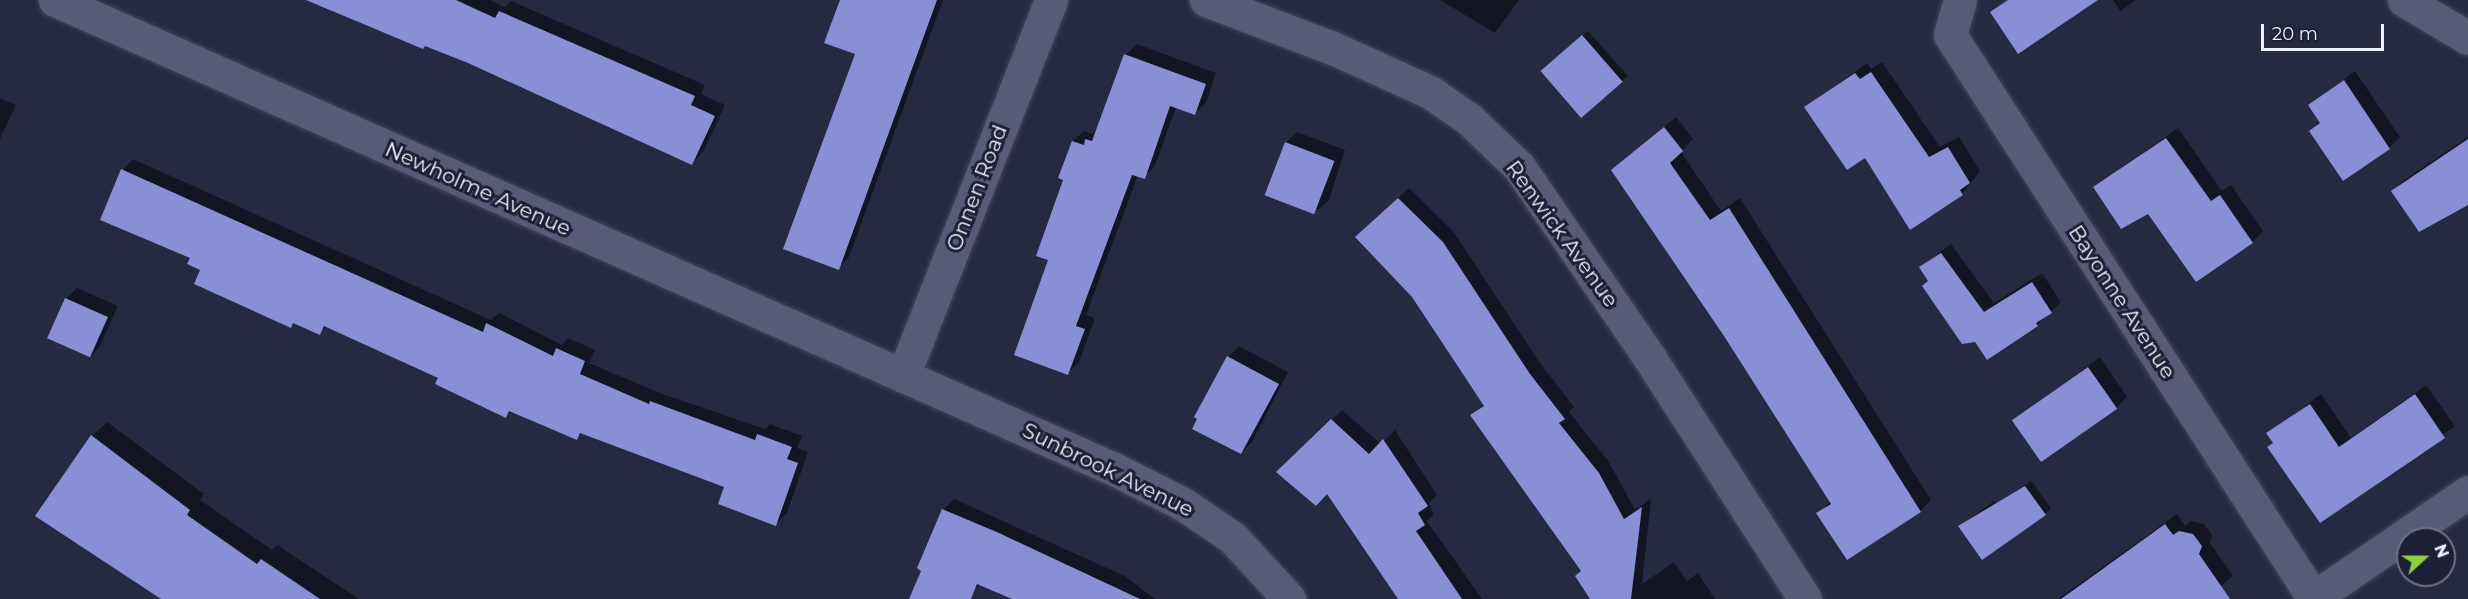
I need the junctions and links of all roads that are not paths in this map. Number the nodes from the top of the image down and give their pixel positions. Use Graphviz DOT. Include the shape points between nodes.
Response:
graph roads {
  1 [pos="55,0"];
  2 [pos="1051,0"];
  3 [pos="1206,0"];
  4 [pos="1960,0"];
  5 [pos="2404,0"];
  6 [pos="2468,38"];
  7 [pos="903,376"];
  8 [pos="2468,492"];
  9 [pos="1289,599"];
  10 [pos="1805,599"];
  11 [pos="2313,599"];
  1 -- 7 [label="street, Newholme Avenue"];
  2 -- 7 [label="street, Onnen Road"];
  3 -- 10 [label="street, Renwick Avenue" via="1335,49 1430,93 1469,119 1519,167 1649,357"];
  4 -- 11 [label="street, Bayonne Avenue" via="1950,35"];
  5 -- 6 [label="street"];
  7 -- 9 [label="street, Sunbrook Avenue" via="1114,469 1183,504 1233,538"];
  8 -- 11 [label="street"];
}
